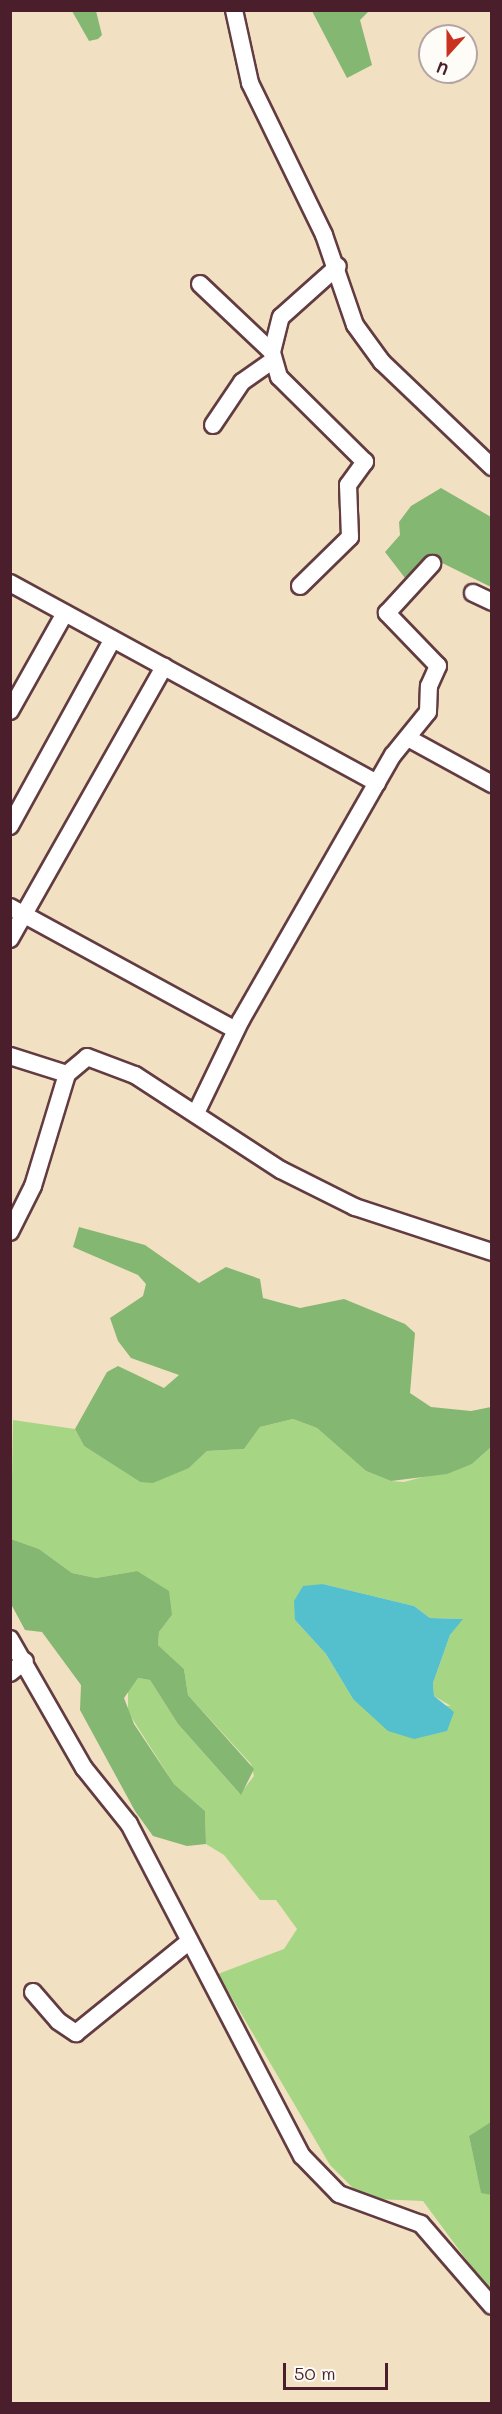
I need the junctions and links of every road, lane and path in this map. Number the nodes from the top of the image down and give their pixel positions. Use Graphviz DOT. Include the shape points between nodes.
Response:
graph roads {
  1 [pos="234,10"];
  2 [pos="338,266"];
  3 [pos="200,284"];
  4 [pos="272,357"];
  5 [pos="213,425"];
  6 [pos="492,467"];
  7 [pos="432,564"];
  8 [pos="10,583"];
  9 [pos="300,586"];
  10 [pos="473,593"];
  11 [pos="492,602"];
  12 [pos="65,613"];
  13 [pos="113,639"];
  14 [pos="164,667"];
  15 [pos="10,711"];
  16 [pos="408,738"];
  17 [pos="377,783"];
  18 [pos="492,784"];
  19 [pos="10,826"];
  20 [pos="18,910"];
  21 [pos="10,939"];
  22 [pos="236,1030"];
  23 [pos="10,1056"];
  24 [pos="67,1074"];
  25 [pos="197,1111"];
  26 [pos="10,1232"];
  27 [pos="492,1252"];
  28 [pos="10,1639"];
  29 [pos="25,1661"];
  30 [pos="10,1673"];
  31 [pos="187,1943"];
  32 [pos="33,1992"];
  33 [pos="492,2306"];
  1 -- 2 [label="street" via="250,83"];
  2 -- 4 [label="street" via="282,317"];
  2 -- 6 [label="street" via="366,343"];
  3 -- 4 [label="street"];
  4 -- 5 [label="street" via="242,382"];
  4 -- 9 [label="street" via="279,377 365,462 348,484 350,537"];
  7 -- 16 [label="street" via="387,613 439,668 429,686 428,712"];
  8 -- 12 [label="street"];
  10 -- 11 [label="street"];
  12 -- 13 [label="street"];
  12 -- 15 [label="street"];
  13 -- 14 [label="street"];
  13 -- 19 [label="street"];
  14 -- 17 [label="street"];
  14 -- 20 [label="street"];
  16 -- 17 [label="street"];
  16 -- 18 [label="street"];
  17 -- 22 [label="street"];
  20 -- 21 [label="street"];
  20 -- 22 [label="street"];
  22 -- 25 [label="street"];
  23 -- 24 [label="street"];
  24 -- 25 [label="street" via="75,1061 97,1059"];
  24 -- 26 [label="street" via="33,1186"];
  25 -- 27 [label="street" via="281,1170 355,1207"];
  28 -- 29 [label="street"];
  29 -- 30 [label="street"];
  29 -- 31 [label="street" via="84,1768 129,1824"];
  31 -- 32 [label="street" via="76,2033 58,2021"];
  31 -- 33 [label="street" via="303,2156 339,2193 421,2224"];
}
